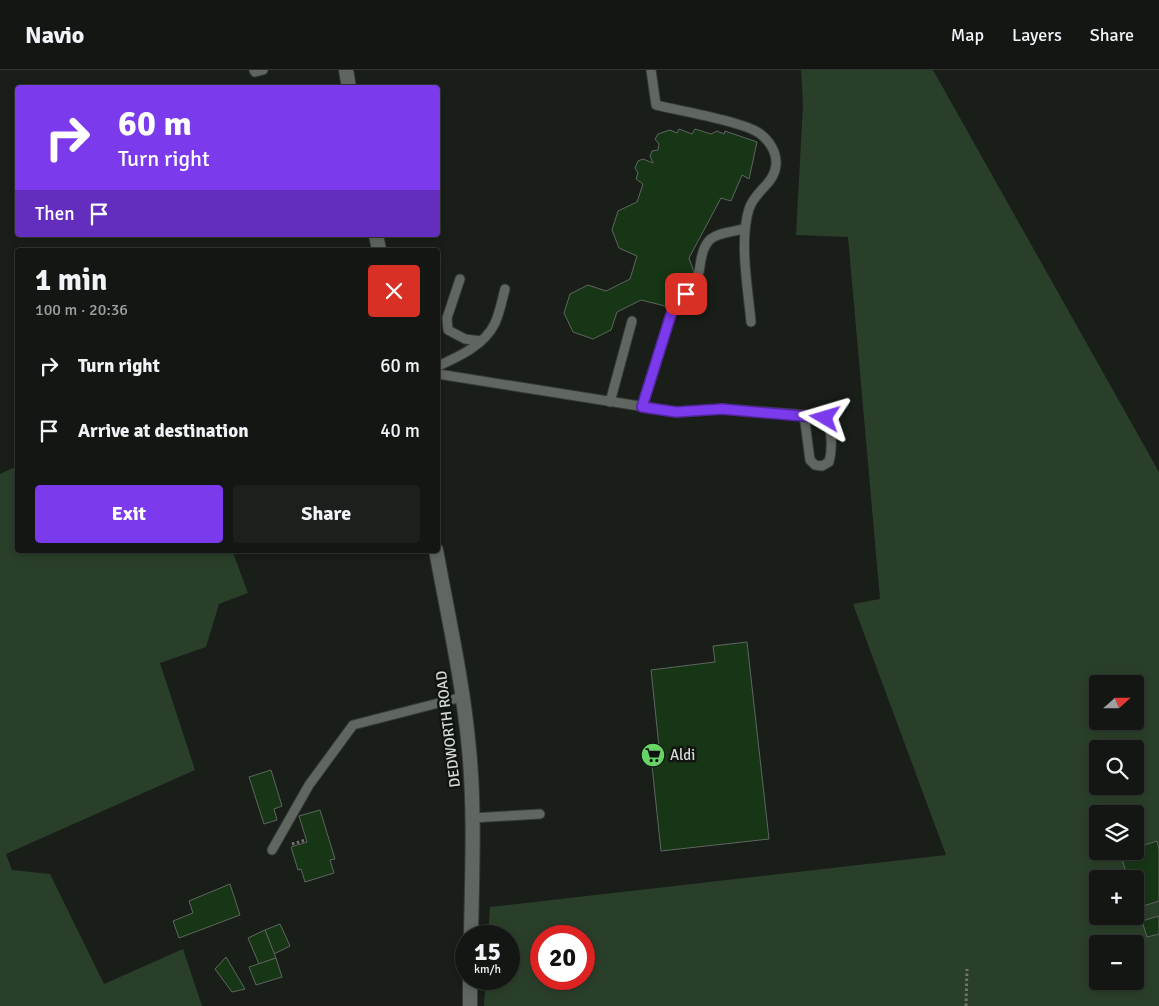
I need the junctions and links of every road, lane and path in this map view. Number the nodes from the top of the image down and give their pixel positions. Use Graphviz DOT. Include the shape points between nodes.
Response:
graph roads {
  1 [pos="254,70"];
  2 [pos="263,70"];
  3 [pos="346,70"];
  4 [pos="650,70"];
  5 [pos="348,85"];
  6 [pos="744,229"];
  7 [pos="460,278"];
  8 [pos="505,289"];
  9 [pos="632,322"];
  10 [pos="750,322"];
  11 [pos="480,341"];
  12 [pos="440,365"];
  13 [pos="440,374"];
  14 [pos="610,402"];
  15 [pos="642,407"];
  16 [pos="804,415"];
  17 [pos="437,553"];
  18 [pos="462,696"];
  19 [pos="540,814"];
  20 [pos="472,818"];
  21 [pos="272,850"];
  22 [pos="471,925"];
  23 [pos="968,969"];
  24 [pos="470,990"];
  25 [pos="470,1006"];
  26 [pos="966,1006"];
  1 -- 2 [label="lane"];
  3 -- 5 [label="main road"];
  4 -- 6 [label="lane" via="656,104 745,127 772,146 776,165 771,181 755,194"];
  6 -- 10 [label="lane"];
  6 -- 15 [label="lane" via="716,234 703,247 696,284 672,311"];
  7 -- 11 [label="lane" via="448,318 448,330 465,339"];
  8 -- 11 [label="lane" via="495,323"];
  9 -- 14 [label="lane"];
  11 -- 12 [label="lane"];
  13 -- 14 [label="lane"];
  14 -- 15 [label="lane"];
  15 -- 16 [label="lane" via="676,412 722,409"];
  16 -- 16 [label="lane" via="821,416 828,423 832,453 822,466 815,466 810,460"];
  17 -- 18 [label="main road, DEDWORTH ROAD"];
  18 -- 20 [label="main road, DEDWORTH ROAD" via="471,768"];
  18 -- 21 [label="lane" via="353,725 309,785"];
  19 -- 20 [label="lane"];
  20 -- 22 [label="main road, DEDWORTH ROAD"];
  23 -- 26 [label="path"];
  24 -- 25 [label="main road"];
}
